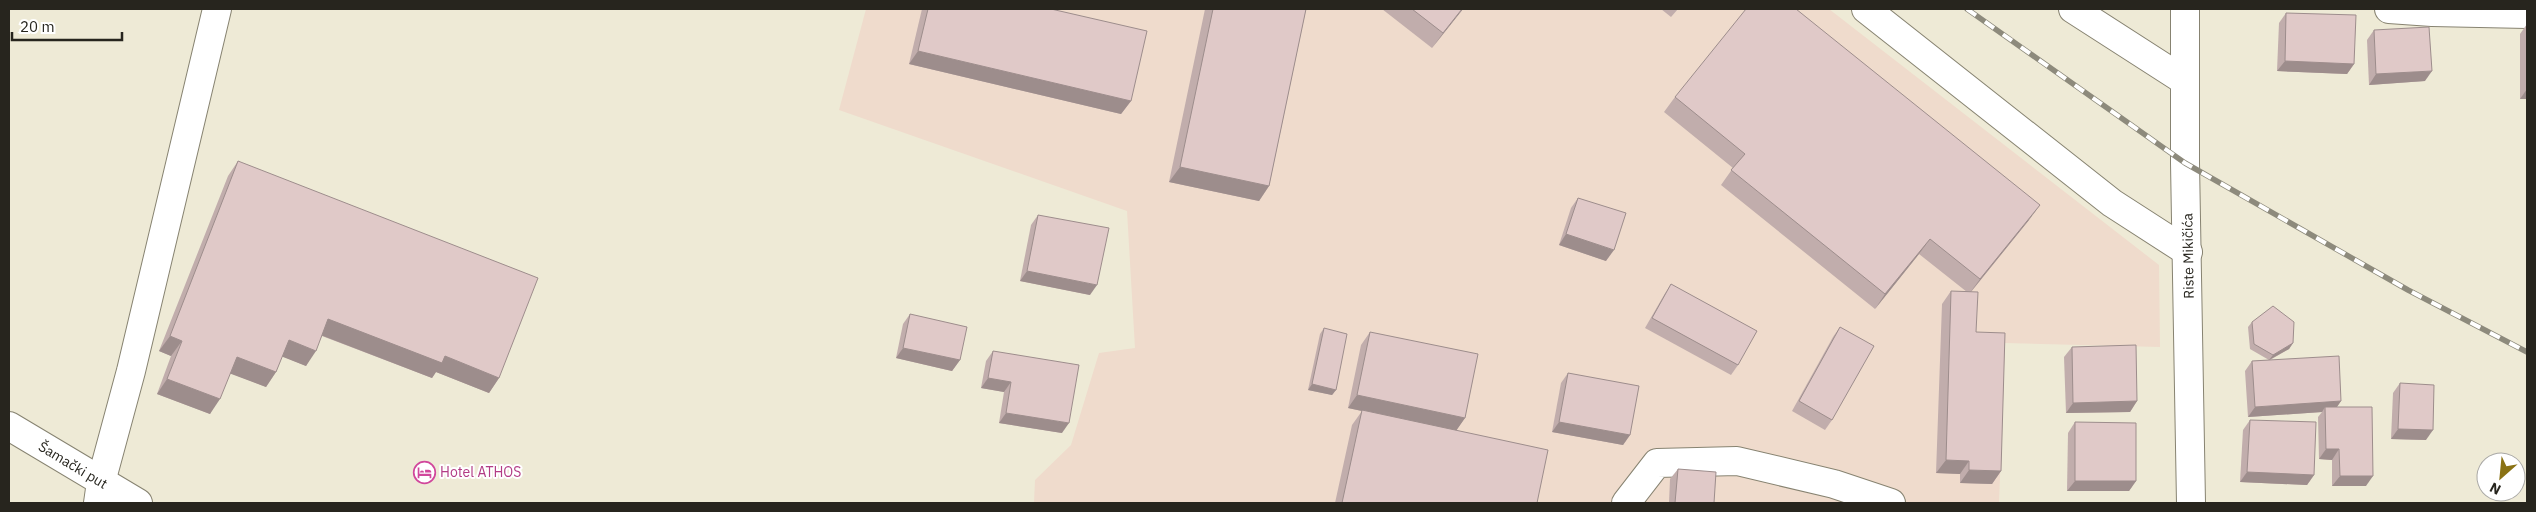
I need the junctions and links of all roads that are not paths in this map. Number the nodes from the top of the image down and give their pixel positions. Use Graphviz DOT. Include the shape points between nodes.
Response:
graph roads {
  1 [pos="217,9"];
  2 [pos="1866,9"];
  3 [pos="2073,9"];
  4 [pos="2185,9"];
  5 [pos="2389,9"];
  6 [pos="2527,14"];
  7 [pos="2185,81"];
  8 [pos="2188,252"];
  9 [pos="9,426"];
  10 [pos="100,493"];
  11 [pos="138,503"];
  12 [pos="1626,503"];
  13 [pos="1891,503"];
  14 [pos="2191,503"];
  1 -- 10 [label="main road"];
  2 -- 8 [label="main road" via="2112,203"];
  3 -- 7 [label="main road"];
  4 -- 7 [label="main road, Riste Mikičića"];
  5 -- 6 [label="main road"];
  7 -- 8 [label="main road, Riste Mikičića"];
  8 -- 14 [label="main road, Riste Mikičića"];
  9 -- 10 [label="main road, Šamački put"];
  10 -- 11 [label="main road, Šamački put"];
  12 -- 13 [label="main road" via="1657,463 1736,461 1834,484"];
}
